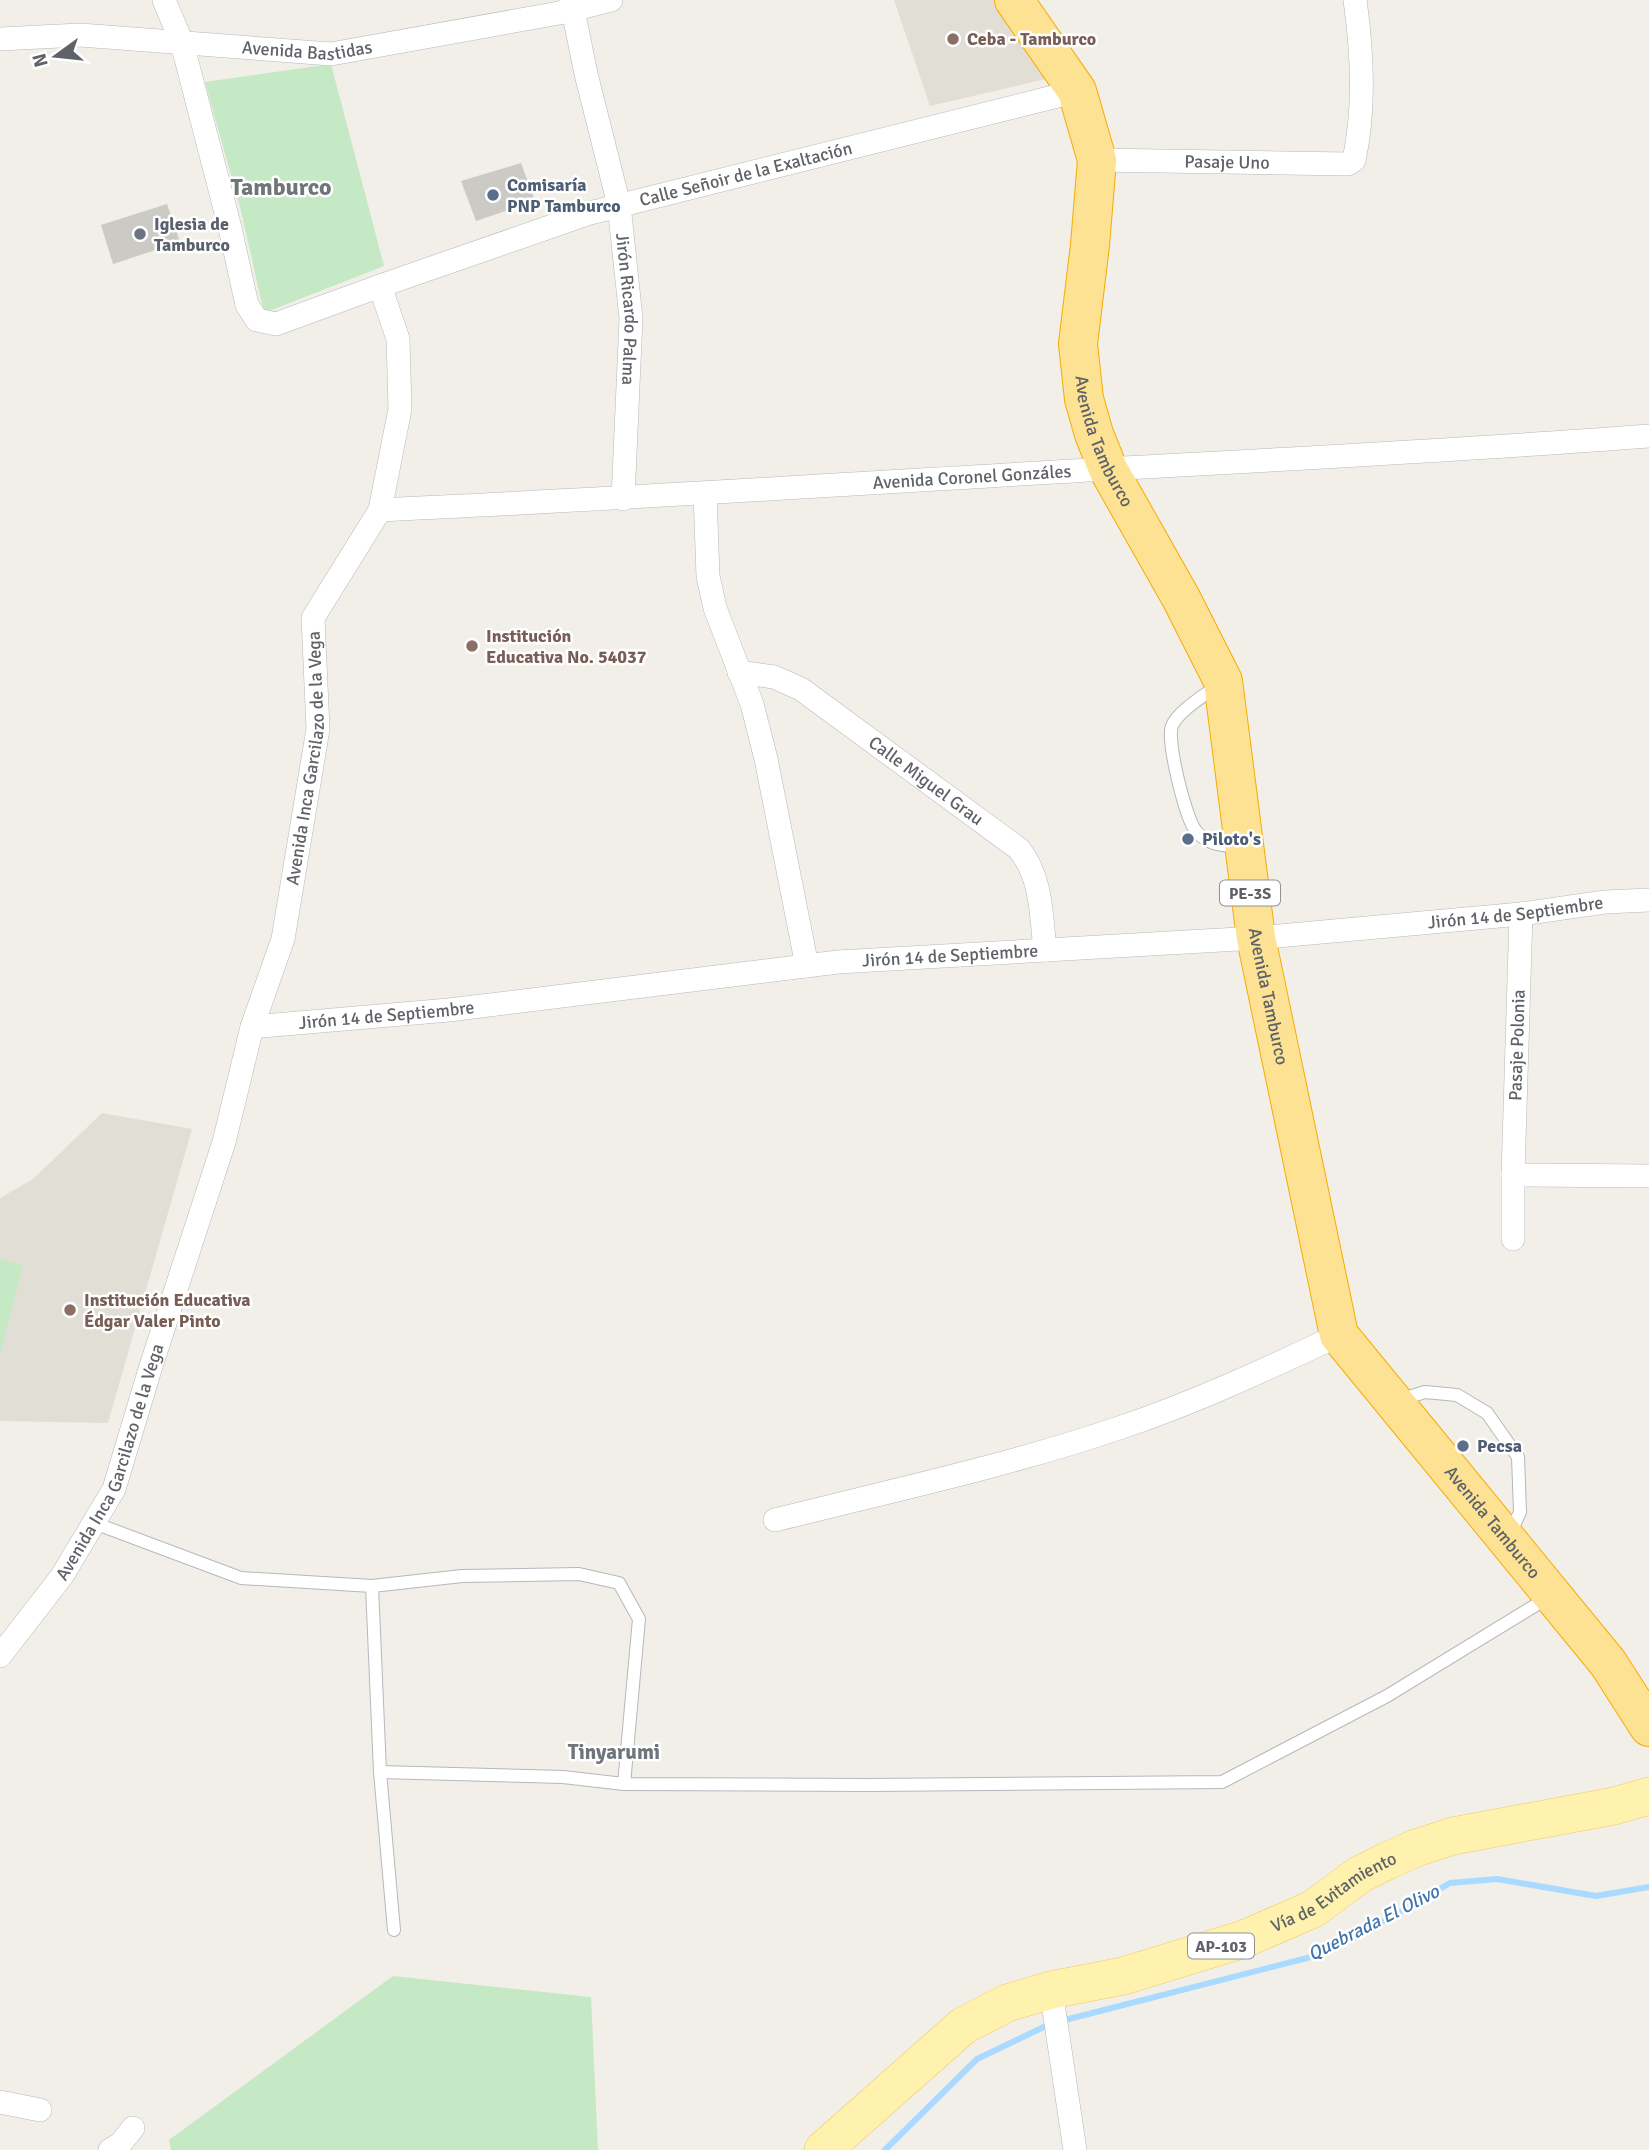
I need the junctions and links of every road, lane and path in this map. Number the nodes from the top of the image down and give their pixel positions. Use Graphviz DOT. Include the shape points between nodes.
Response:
graph roads {
  1 [pos="164,0"];
  2 [pos="611,0"];
  3 [pos="1014,0"];
  4 [pos="1355,0"];
  5 [pos="572,5"];
  6 [pos="0,39"];
  7 [pos="182,43"];
  8 [pos="1077,91"];
  9 [pos="1097,160"];
  10 [pos="619,205"];
  11 [pos="380,286"];
  12 [pos="1649,436"];
  13 [pos="1108,469"];
  14 [pos="705,494"];
  15 [pos="623,499"];
  16 [pos="380,510"];
  17 [pos="739,672"];
  18 [pos="1223,681"];
  19 [pos="1245,847"];
  20 [pos="1649,900"];
  21 [pos="1521,914"];
  22 [pos="1256,938"];
  23 [pos="1045,950"];
  24 [pos="807,965"];
  25 [pos="252,1027"];
  26 [pos="1513,1175"];
  27 [pos="1649,1176"];
  28 [pos="1513,1239"];
  29 [pos="1339,1335"];
  30 [pos="1394,1402"];
  31 [pos="775,1520"];
  32 [pos="94,1523"];
  33 [pos="1507,1541"];
  34 [pos="372,1586"];
  35 [pos="1552,1595"];
  36 [pos="0,1656"];
  37 [pos="1649,1727"];
  38 [pos="380,1772"];
  39 [pos="624,1784"];
  40 [pos="1649,1796"];
  41 [pos="394,1930"];
  42 [pos="1051,1990"];
  43 [pos="0,2102"];
  44 [pos="40,2110"];
  45 [pos="133,2128"];
  46 [pos="110,2150"];
  47 [pos="823,2150"];
  48 [pos="1075,2150"];
  1 -- 7 [label="street"];
  2 -- 5 [label="street, Avenida Bastidas"];
  3 -- 8 [label="highway, Avenida Tamburco / PE-3S"];
  4 -- 9 [label="street, Pasaje Uno" via="1361,49 1359,138 1354,160 1348,164"];
  5 -- 7 [label="street, Avenida Bastidas" via="331,54"];
  5 -- 10 [label="street, Jirón Ricardo Palma"];
  6 -- 7 [label="street, Avenida Bastidas" via="80,35"];
  7 -- 11 [label="street" via="247,305 257,320 276,324"];
  8 -- 9 [label="highway, Avenida Tamburco / PE-3S"];
  8 -- 10 [label="street, Calle Señoir de la Exaltación"];
  9 -- 13 [label="highway, Avenida Tamburco / PE-3S" via="1078,344 1084,399"];
  10 -- 11 [label="street, Calle Señoir de la Exaltación"];
  10 -- 15 [label="street, Jirón Ricardo Palma" via="631,318"];
  11 -- 16 [label="street, Avenida Inca Garcilazo de la Vega" via="398,339 400,409"];
  12 -- 13 [label="street, Avenida Coronel Gonzáles"];
  13 -- 14 [label="street, Avenida Coronel Gonzáles"];
  13 -- 18 [label="highway, Avenida Tamburco / PE-3S"];
  14 -- 15 [label="street, Avenida Coronel Gonzáles"];
  14 -- 17 [label="street" via="708,576"];
  15 -- 16 [label="street, Avenida Coronel Gonzáles"];
  16 -- 25 [label="street, Avenida Inca Garcilazo de la Vega" via="313,618 318,729 284,939"];
  17 -- 23 [label="street, Calle Miguel Grau" via="774,677 801,689 1019,849 1036,880"];
  17 -- 24 [label="street" via="766,759"];
  18 -- 19 [label="highway, Avenida Tamburco / PE-3S"];
  18 -- 19 [label="lane" via="1184,711 1172,726 1171,743 1188,817 1196,831 1213,845"];
  19 -- 22 [label="highway, Avenida Tamburco / PE-3S"];
  20 -- 21 [label="street, Jirón 14 de Septiembre"];
  21 -- 22 [label="street, Jirón 14 de Septiembre"];
  21 -- 26 [label="street, Pasaje Polonia"];
  22 -- 23 [label="street, Jirón 14 de Septiembre"];
  22 -- 29 [label="highway, Avenida Tamburco / PE-3S"];
  23 -- 24 [label="street, Jirón 14 de Septiembre"];
  24 -- 25 [label="street, Jirón 14 de Septiembre" via="449,1010"];
  25 -- 32 [label="street, Avenida Inca Garcilazo de la Vega" via="224,1142 114,1489"];
  26 -- 27 [label="street"];
  26 -- 28 [label="street, Pasaje Polonia"];
  29 -- 30 [label="highway, Avenida Tamburco / PE-3S"];
  29 -- 31 [label="street" via="1122,1428"];
  30 -- 33 [label="highway, Avenida Tamburco / PE-3S"];
  30 -- 33 [label="lane" via="1425,1392 1457,1395 1487,1413 1518,1457 1520,1512"];
  32 -- 34 [label="lane" via="241,1578"];
  32 -- 36 [label="street, Avenida Inca Garcilazo de la Vega" via="62,1576"];
  33 -- 35 [label="highway, Avenida Tamburco / PE-3S"];
  34 -- 38 [label="lane"];
  34 -- 39 [label="lane" via="462,1576 579,1574 619,1583 639,1619"];
  35 -- 37 [label="highway, Avenida Tamburco / PE-3S" via="1608,1663"];
  35 -- 39 [label="lane" via="1387,1696 1222,1782"];
  38 -- 39 [label="lane" via="563,1777"];
  38 -- 41 [label="lane"];
  40 -- 42 [label="main road, Vía de Evitamiento / AP-103" via="1465,1833 1416,1848 1359,1875 1313,1909 1266,1931 1123,1976"];
  42 -- 47 [label="main road, Vía de Evitamiento / AP-103" via="1007,2003 963,2026"];
  42 -- 48 [label="street"];
  43 -- 44 [label="street"];
  45 -- 46 [label="street"];
}
